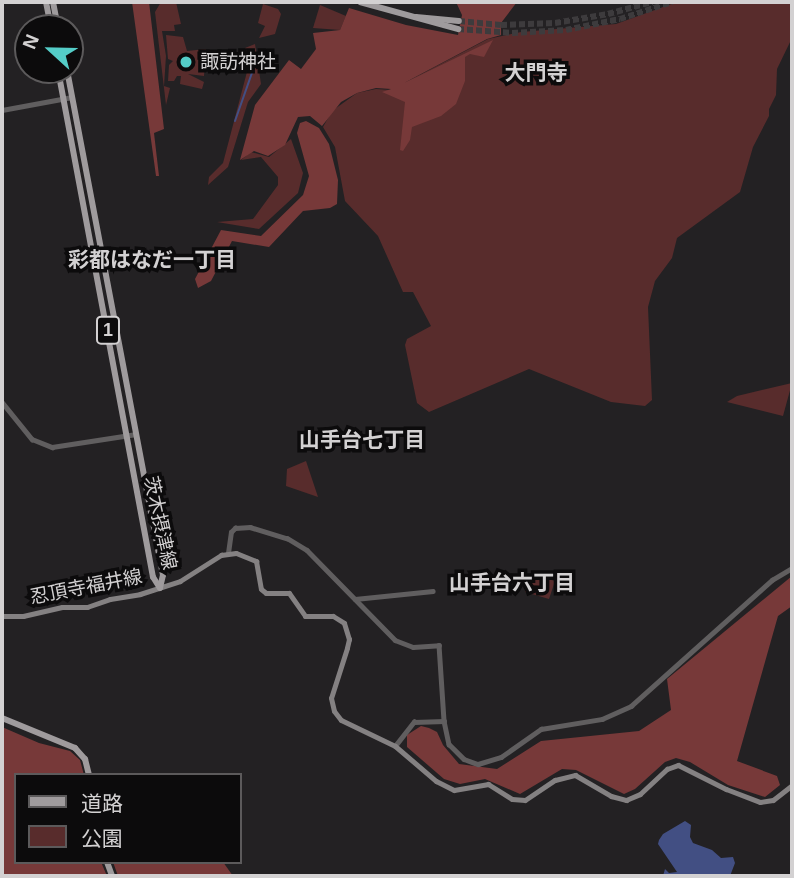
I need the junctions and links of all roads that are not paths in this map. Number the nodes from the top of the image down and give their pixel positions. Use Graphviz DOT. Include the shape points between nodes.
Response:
graph roads {
  1 [pos="360,2"];
  2 [pos="430,20"];
  3 [pos="459,21"];
  4 [pos="458,29"];
  5 [pos="60,84"];
  6 [pos="70,84"];
  7 [pos="72,97"];
  8 [pos="63,99"];
  9 [pos="2,110"];
  10 [pos="2,402"];
  11 [pos="136,434"];
  12 [pos="127,435"];
  13 [pos="228,553"];
  14 [pos="792,568"];
  15 [pos="160,588"];
  16 [pos="433,591"];
  17 [pos="355,599"];
  18 [pos="2,616"];
  19 [pos="2,718"];
  20 [pos="444,721"];
  21 [pos="395,746"];
  22 [pos="88,773"];
  23 [pos="792,785"];
  1 -- 2 [label="main road"];
  2 -- 3 [label="main road"];
  2 -- 4 [label="main road"];
  5 -- 8 [label="main road, 茨木摂津線 / 1"];
  6 -- 7 [label="main road, 茨木摂津線 / 1"];
  7 -- 8 [label="street"];
  7 -- 11 [label="main road, 茨木摂津線 / 1"];
  8 -- 9 [label="street"];
  8 -- 12 [label="main road, 茨木摂津線 / 1"];
  10 -- 12 [label="street" via="32,439 52,447"];
  11 -- 12 [label="street"];
  11 -- 15 [label="main road, 茨木摂津線 / 1" via="163,575"];
  12 -- 15 [label="main road, 茨木摂津線 / 1" via="153,577"];
  13 -- 15 [label="main road, 忍頂寺福井線"];
  13 -- 17 [label="street" via="230,532 235,528 250,527 287,538 307,550"];
  13 -- 21 [label="main road" via="256,561 261,589 266,593 289,593 305,615 333,615 344,623 349,639 332,688 334,711 341,720"];
  14 -- 20 [label="street" via="772,580 631,706 612,716 541,729 501,757 478,764 455,752"];
  15 -- 18 [label="main road, 忍頂寺福井線" via="87,607"];
  16 -- 17 [label="street"];
  17 -- 20 [label="street" via="401,644 439,645"];
  19 -- 22 [label="main road" via="75,748 85,759"];
  20 -- 21 [label="street" via="414,722"];
  21 -- 23 [label="main road" via="446,787 462,790 488,784 519,801 533,797 555,780 575,775 618,799 632,799 678,765 760,802 773,800"];
}
